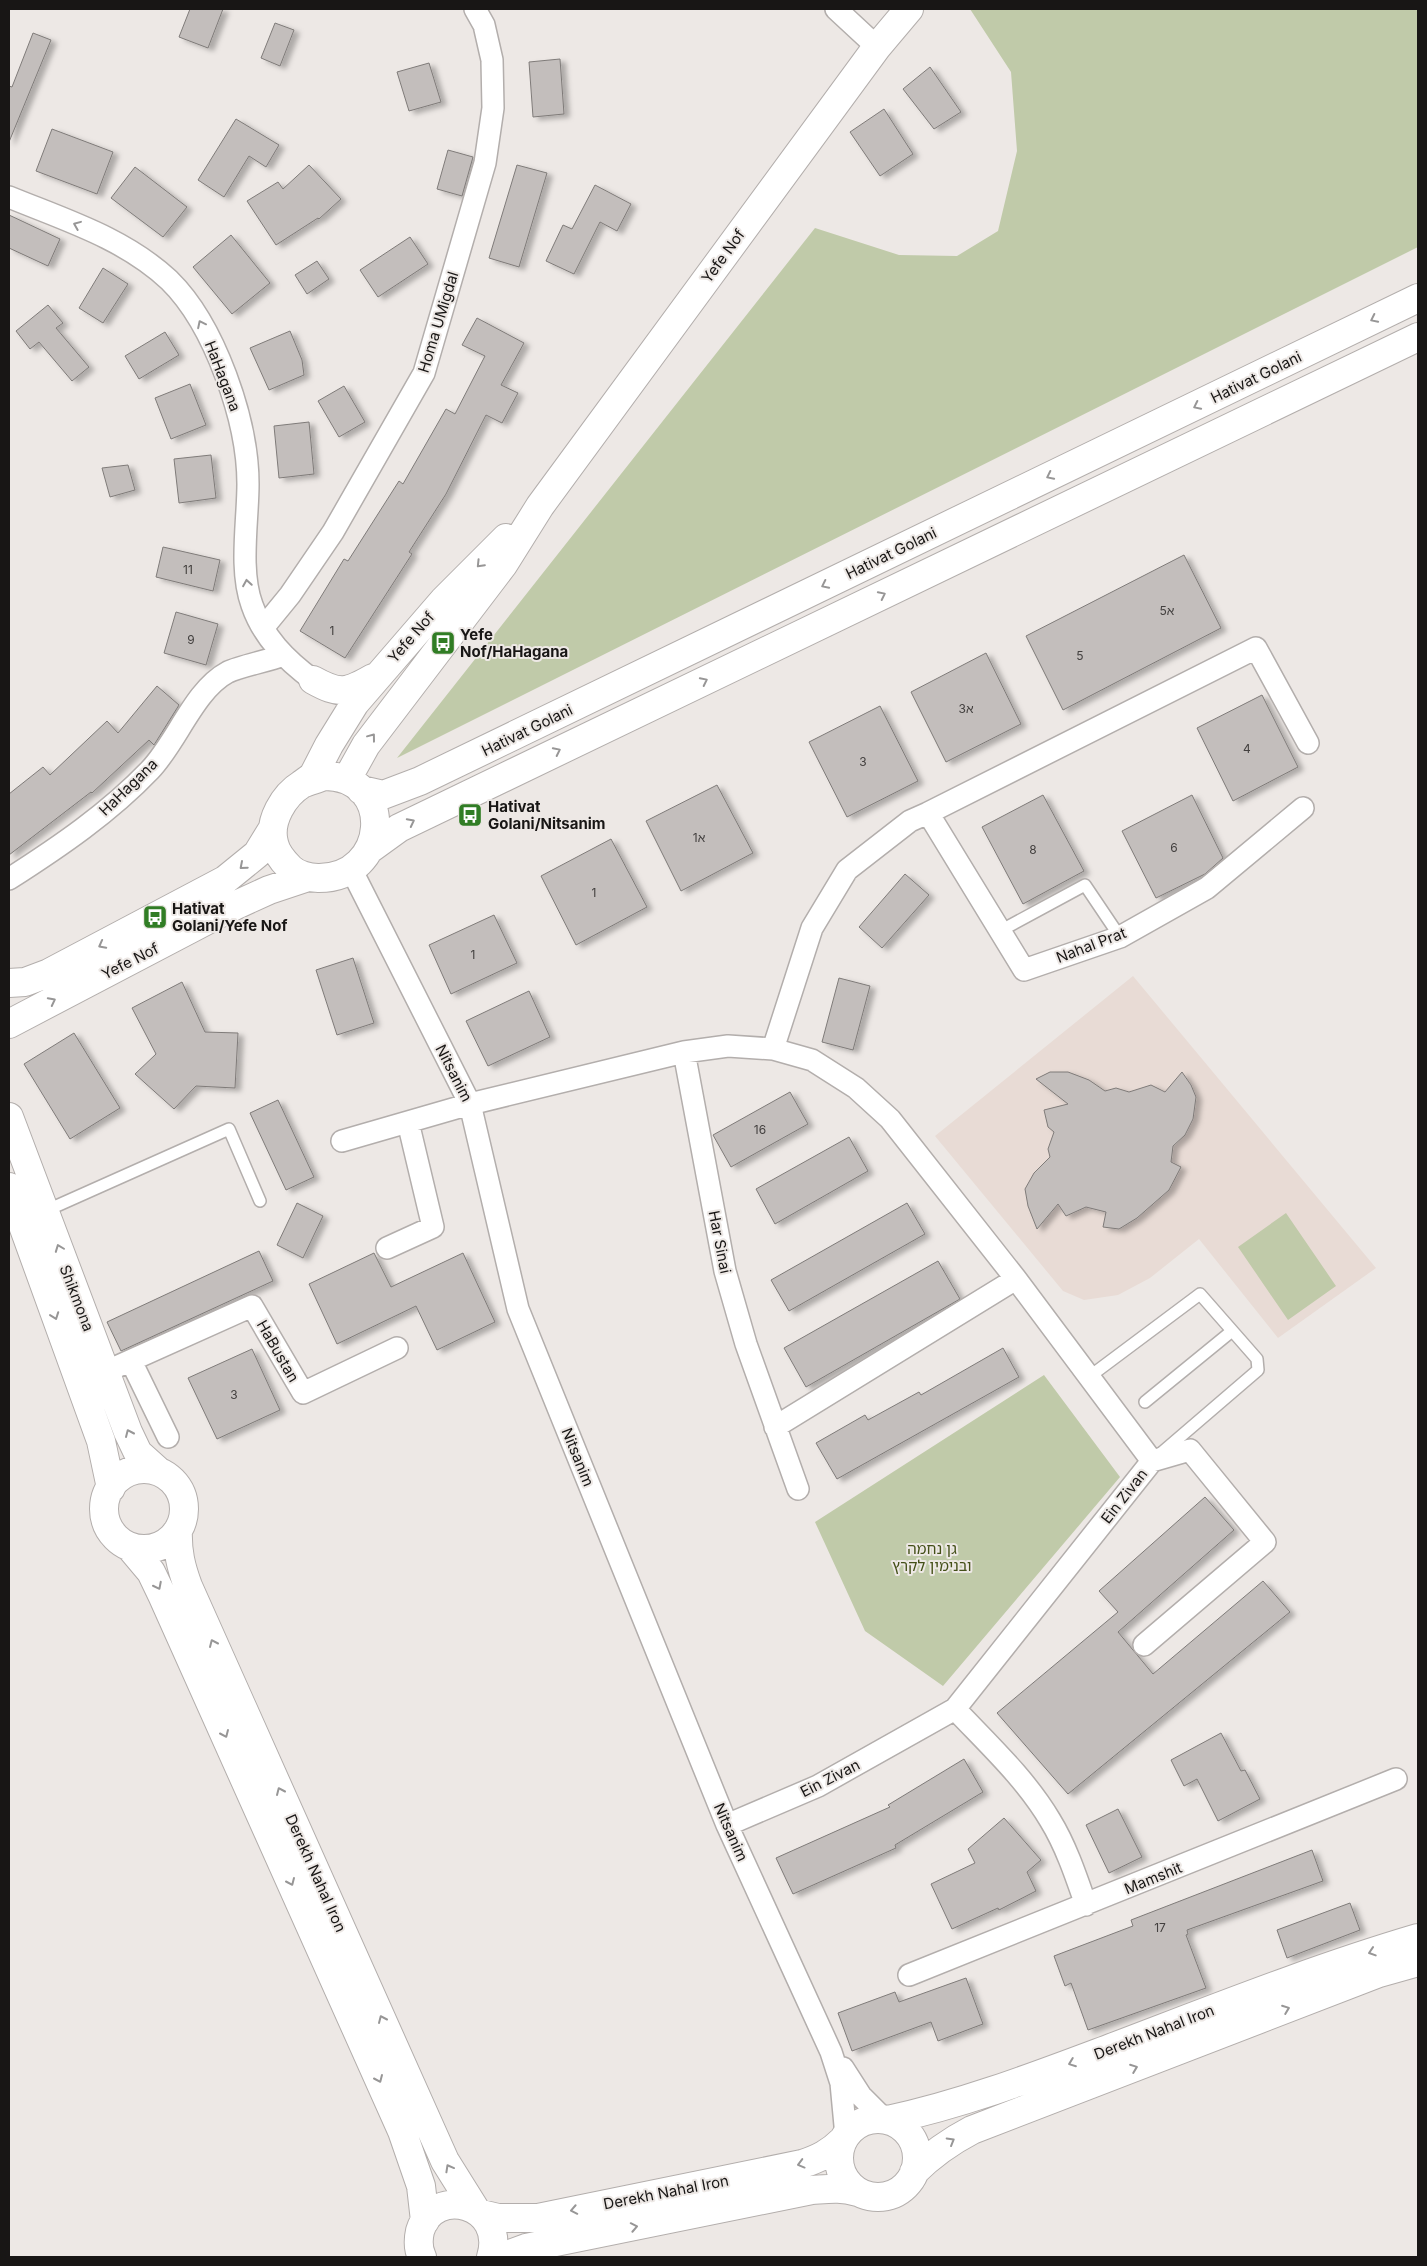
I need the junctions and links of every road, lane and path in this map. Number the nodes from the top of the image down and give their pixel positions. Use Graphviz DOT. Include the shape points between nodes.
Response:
graph roads {
  1 [pos="475,9"];
  2 [pos="836,9"];
  3 [pos="909,9"];
  4 [pos="877,47"];
  5 [pos="9,197"];
  6 [pos="1418,298"];
  7 [pos="1418,337"];
  8 [pos="540,506"];
  9 [pos="263,628"];
  10 [pos="283,656"];
  11 [pos="379,674"];
  12 [pos="313,680"];
  13 [pos="1308,743"];
  14 [pos="329,745"];
  15 [pos="302,784"];
  16 [pos="355,785"];
  17 [pos="1303,808"];
  18 [pos="928,814"];
  19 [pos="273,828"];
  20 [pos="370,849"];
  21 [pos="351,869"];
  22 [pos="308,877"];
  23 [pos="9,879"];
  24 [pos="1000,931"];
  25 [pos="1120,936"];
  26 [pos="9,983"];
  27 [pos="9,1024"];
  28 [pos="773,1049"];
  29 [pos="684,1052"];
  30 [pos="470,1104"];
  31 [pos="9,1117"];
  32 [pos="408,1122"];
  33 [pos="342,1141"];
  34 [pos="9,1188"];
  35 [pos="260,1201"];
  36 [pos="33,1216"];
  37 [pos="387,1248"];
  38 [pos="1016,1279"];
  39 [pos="1232,1331"];
  40 [pos="398,1348"];
  41 [pos="131,1361"];
  42 [pos="105,1372"];
  43 [pos="1089,1377"];
  44 [pos="1145,1402"];
  45 [pos="775,1427"];
  46 [pos="168,1437"];
  47 [pos="1152,1461"];
  48 [pos="158,1471"];
  49 [pos="111,1488"];
  50 [pos="798,1489"];
  51 [pos="178,1530"];
  52 [pos="130,1547"];
  53 [pos="1144,1645"];
  54 [pos="956,1708"];
  55 [pos="1396,1779"];
  56 [pos="727,1825"];
  57 [pos="1086,1905"];
  58 [pos="1418,1938"];
  59 [pos="1418,1962"];
  60 [pos="910,1975"];
  61 [pos="826,2040"];
  62 [pos="886,2120"];
  63 [pos="844,2138"];
  64 [pos="914,2172"];
  65 [pos="857,2192"];
  66 [pos="478,2211"];
  67 [pos="425,2221"];
  68 [pos="422,2257"];
  69 [pos="491,2257"];
  70 [pos="502,2257"];
  1 -- 9 [label="street, Homa UMigdal" via="484,25 492,60 491,117 485,163 424,373 333,532"];
  2 -- 4 [label="street"];
  3 -- 4 [label="street, Yefe Nof"];
  4 -- 8 [label="street, Yefe Nof"];
  9 -- 5 [label="street, HaHagana, one-way" via="251,605 246,576 248,482 242,426 229,382 195,311 169,281 110,238"];
  6 -- 16 [label="street, Hativat Golani, one-way" via="420,781 383,795"];
  20 -- 7 [label="street, one-way" via="426,814"];
  8 -- 11 [label="street, Yefe Nof, one-way" via="444,600"];
  16 -- 8 [label="street, Yefe Nof, one-way" via="351,772 366,745 503,565"];
  9 -- 10 [label="street, HaHagana"];
  10 -- 12 [label="street, HaHagana"];
  10 -- 23 [label="street, HaHagana" via="230,671 218,678 152,769 78,834"];
  11 -- 12 [label="street" via="344,692 331,690"];
  11 -- 14 [label="street, Yefe Nof" via="355,703"];
  12 -- 14 [label="street" via="325,707"];
  13 -- 18 [label="street" via="1256,648"];
  14 -- 15 [label="street, Yefe Nof" via="313,776"];
  15 -- 16 [label="street" via="324,776 338,776"];
  15 -- 19 [label="street" via="280,806"];
  16 -- 20 [label="street" via="368,798 374,812 375,831"];
  17 -- 25 [label="street, Nahal Prat" via="1207,888"];
  18 -- 24 [label="street, Nahal Prat"];
  18 -- 28 [label="street" via="910,821 847,870 812,928"];
  19 -- 22 [label="street" via="274,843 281,858 294,871"];
  19 -- 26 [label="street, Yefe Nof, one-way" via="257,854 225,880 49,973 25,982"];
  20 -- 21 [label="street"];
  21 -- 22 [label="street" via="330,878"];
  21 -- 30 [label="street, Nitsanim"];
  27 -- 22 [label="street, Yefe Nof, one-way" via="234,906"];
  24 -- 25 [label="street, Nahal Prat" via="1024,970"];
  24 -- 25 [label="lane" via="1085,885"];
  28 -- 29 [label="street" via="728,1046"];
  28 -- 38 [label="street" via="812,1060 856,1088 890,1119"];
  29 -- 30 [label="street"];
  29 -- 45 [label="street, Har Sinai" via="725,1271"];
  30 -- 32 [label="street"];
  30 -- 56 [label="street, Nitsanim" via="518,1309"];
  31 -- 36 [label="street, Shikmona"];
  32 -- 33 [label="street"];
  32 -- 37 [label="street" via="433,1227"];
  34 -- 36 [label="street, Shikmona"];
  35 -- 36 [label="lane" via="229,1129"];
  42 -- 36 [label="street, Shikmona, one-way"];
  36 -- 49 [label="street, Shikmona, one-way"];
  38 -- 43 [label="street"];
  38 -- 45 [label="street"];
  39 -- 43 [label="lane" via="1200,1294"];
  39 -- 44 [label="lane"];
  39 -- 47 [label="lane" via="1257,1359 1258,1370"];
  40 -- 41 [label="street, HaBustan" via="303,1393 252,1306"];
  41 -- 42 [label="street, HaBustan"];
  41 -- 46 [label="street"];
  48 -- 42 [label="street, Shikmona, one-way" via="138,1453"];
  43 -- 47 [label="street"];
  45 -- 50 [label="street, Har Sinai"];
  47 -- 53 [label="street, Ein Zivan" via="1190,1450 1264,1542"];
  47 -- 54 [label="street, Ein Zivan"];
  48 -- 49 [label="street" via="134,1470"];
  48 -- 51 [label="street" via="178,1486 183,1498 185,1511"];
  49 -- 52 [label="street" via="104,1505 105,1518 118,1540"];
  51 -- 52 [label="street" via="166,1543 154,1548"];
  66 -- 51 [label="street, Derekh Nahal Iron, one-way" via="445,2161 188,1586 180,1566"];
  52 -- 67 [label="street, Derekh Nahal Iron, one-way" via="151,1572 163,1597 402,2131 421,2186"];
  54 -- 56 [label="street, Ein Zivan" via="818,1786"];
  54 -- 57 [label="street" via="1020,1779 1050,1820"];
  55 -- 57 [label="street, Mamshit"];
  56 -- 61 [label="street, Nitsanim"];
  57 -- 60 [label="street, Mamshit"];
  58 -- 62 [label="street, Derekh Nahal Iron, one-way" via="1320,1969 1047,2072 919,2114"];
  64 -- 59 [label="street, Derekh Nahal Iron, one-way" via="932,2154 972,2130 1379,1973"];
  61 -- 62 [label="street, Nitsanim" via="861,2096"];
  61 -- 63 [label="street, Nitsanim" via="841,2083"];
  62 -- 63 [label="street" via="860,2122"];
  62 -- 64 [label="street" via="905,2129 911,2137 917,2156"];
  63 -- 65 [label="street" via="839,2164 843,2177"];
  63 -- 66 [label="street, Derekh Nahal Iron, one-way" via="820,2158 782,2168 538,2218 498,2218"];
  64 -- 65 [label="street" via="903,2188 892,2195 868,2196"];
  70 -- 65 [label="street, Derekh Nahal Iron, one-way" via="526,2248 812,2190 846,2188"];
  66 -- 67 [label="street" via="450,2204 439,2208"];
  66 -- 69 [label="street" via="490,2224 493,2233"];
  67 -- 68 [label="street" via="418,2238"];
}
